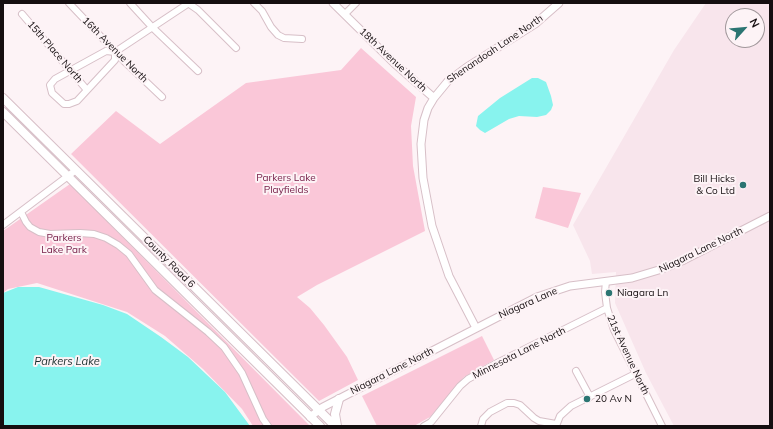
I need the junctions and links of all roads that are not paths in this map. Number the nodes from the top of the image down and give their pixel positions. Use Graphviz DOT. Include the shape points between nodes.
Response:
graph roads {
  1 [pos="69,3"];
  2 [pos="130,3"];
  3 [pos="188,3"];
  4 [pos="254,3"];
  5 [pos="333,3"];
  6 [pos="356,3"];
  7 [pos="559,3"];
  8 [pos="22,14"];
  9 [pos="346,14"];
  10 [pos="152,27"];
  11 [pos="302,39"];
  12 [pos="236,48"];
  13 [pos="115,52"];
  14 [pos="70,71"];
  15 [pos="198,72"];
  16 [pos="87,90"];
  17 [pos="162,96"];
  18 [pos="3,98"];
  19 [pos="434,98"];
  20 [pos="3,112"];
  21 [pos="76,170"];
  22 [pos="68,177"];
  23 [pos="21,212"];
  24 [pos="770,216"];
  25 [pos="3,225"];
  26 [pos="606,281"];
  27 [pos="607,308"];
  28 [pos="476,328"];
  29 [pos="576,371"];
  30 [pos="635,374"];
  31 [pos="590,397"];
  32 [pos="339,399"];
  33 [pos="319,410"];
  34 [pos="310,417"];
  35 [pos="556,425"];
  36 [pos="268,426"];
  37 [pos="320,426"];
  38 [pos="336,426"];
  39 [pos="424,426"];
  40 [pos="481,426"];
  41 [pos="662,426"];
  1 -- 13 [label="street, 16th Avenue North"];
  2 -- 10 [label="street"];
  3 -- 10 [label="street"];
  3 -- 12 [label="street"];
  4 -- 11 [label="street" via="278,35"];
  5 -- 9 [label="street, 18th Avenue North"];
  6 -- 9 [label="street"];
  7 -- 19 [label="street, Shenandoah Lane North" via="535,24 448,80"];
  8 -- 14 [label="street, 15th Place North"];
  9 -- 19 [label="street, 18th Avenue North" via="394,63"];
  10 -- 13 [label="street"];
  10 -- 15 [label="street"];
  13 -- 14 [label="street" via="106,51"];
  13 -- 16 [label="street" via="115,60"];
  13 -- 17 [label="street, 16th Avenue North"];
  14 -- 16 [label="street, 15th Place North"];
  14 -- 16 [label="street" via="51,82 52,93 64,104 74,103"];
  18 -- 21 [label="main road, County Road 6"];
  19 -- 28 [label="street, 18th Avenue North" via="428,108 422,132 426,202 448,272"];
  20 -- 22 [label="main road, County Road 6"];
  21 -- 22 [label="street"];
  21 -- 33 [label="main road, County Road 6"];
  22 -- 23 [label="street"];
  22 -- 34 [label="main road, County Road 6"];
  23 -- 25 [label="street"];
  23 -- 36 [label="street" via="30,227 38,232 94,234 118,245 133,260 155,290 224,347 242,373"];
  24 -- 26 [label="street, Niagara Lane North" via="670,266 640,276"];
  26 -- 27 [label="street, 21st Avenue North" via="604,292"];
  26 -- 28 [label="street, Niagara Lane" via="550,292"];
  27 -- 30 [label="street, 21st Avenue North" via="614,330"];
  27 -- 39 [label="street, Minnesota Lane North" via="468,379 431,422"];
  28 -- 32 [label="street, Niagara Lane North"];
  29 -- 31 [label="street"];
  30 -- 31 [label="street"];
  30 -- 41 [label="street, 21st Avenue North"];
  31 -- 35 [label="street" via="564,411"];
  32 -- 33 [label="street, Niagara Lane North"];
  32 -- 38 [label="main road" via="335,414"];
  33 -- 34 [label="street, Niagara Lane North"];
  33 -- 38 [label="main road, County Road 6"];
  34 -- 37 [label="main road, County Road 6"];
  35 -- 40 [label="street" via="539,421 520,406 507,403 490,412 483,419"];
}
